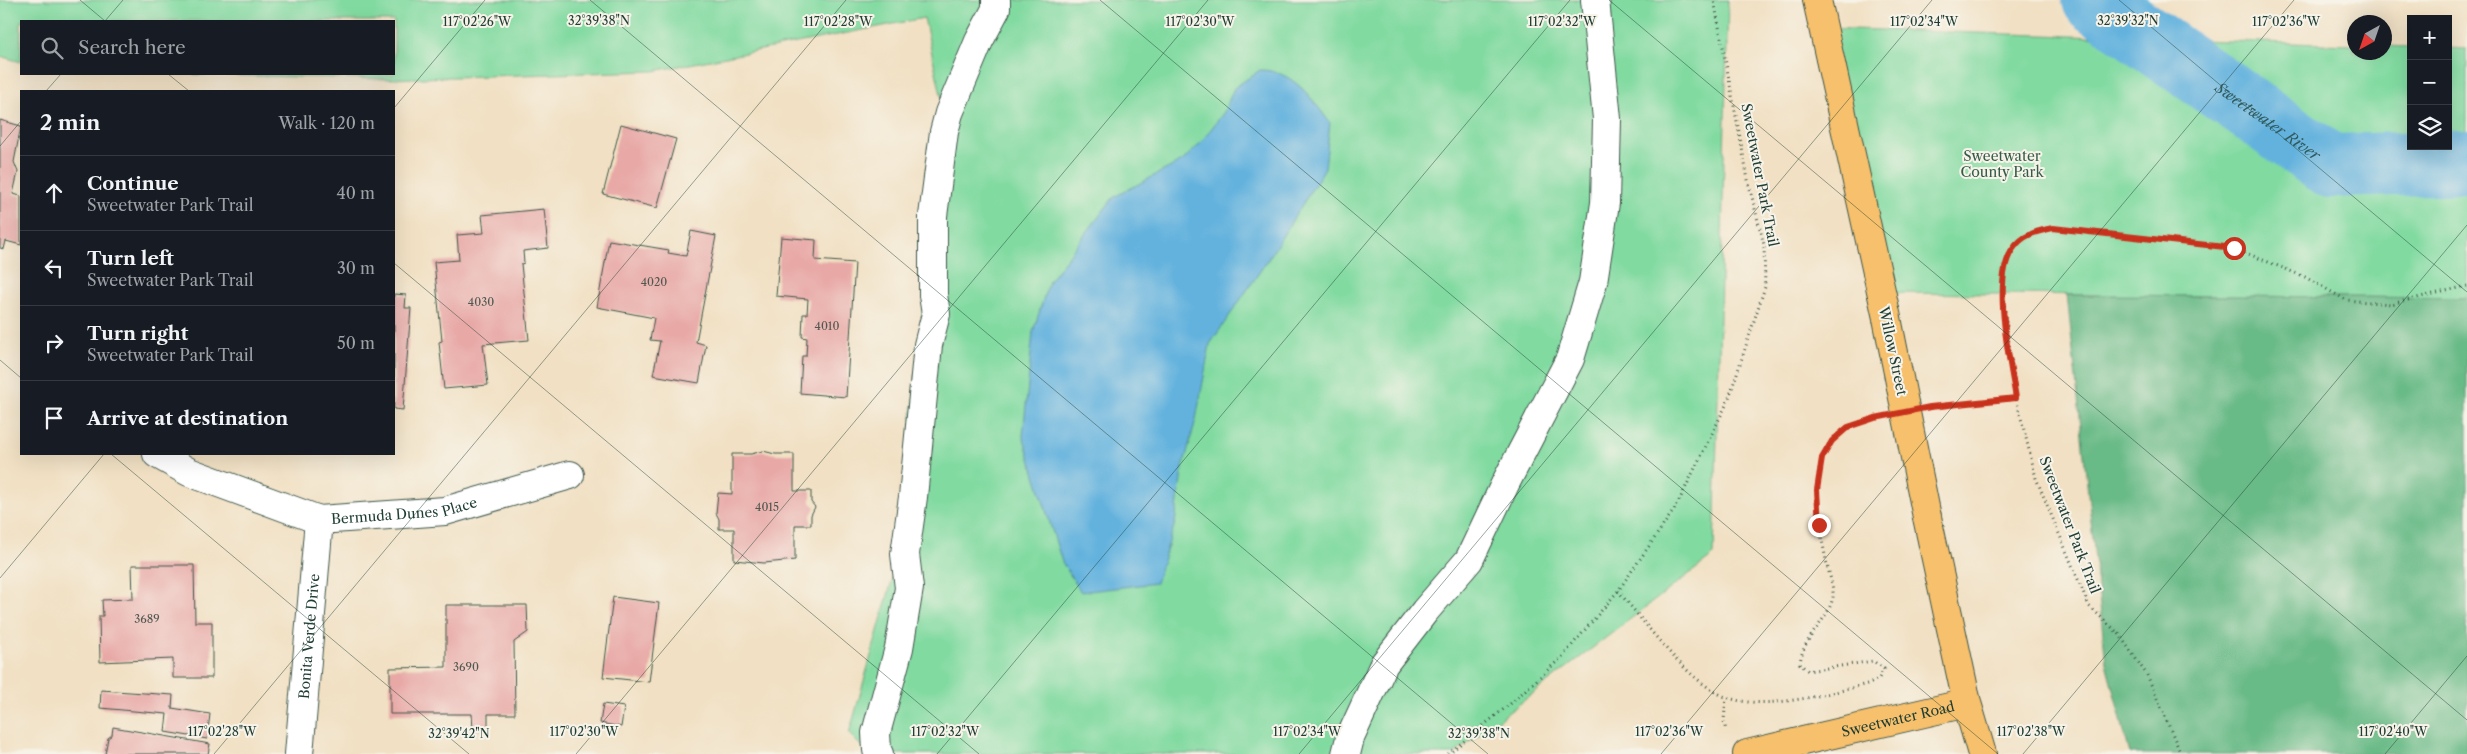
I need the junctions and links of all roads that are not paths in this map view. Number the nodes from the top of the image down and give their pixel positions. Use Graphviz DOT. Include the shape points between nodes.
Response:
graph roads {
  1 [pos="996,0"];
  2 [pos="1595,0"];
  3 [pos="1817,0"];
  4 [pos="159,455"];
  5 [pos="570,475"];
  6 [pos="319,520"];
  7 [pos="1967,703"];
  8 [pos="1738,746"];
  9 [pos="299,754"];
  10 [pos="879,754"];
  11 [pos="1346,754"];
  12 [pos="1982,754"];
  1 -- 10 [label="street" via="996,9 979,41 944,132 932,216 936,314 928,346 914,498 905,554 909,588 899,648 876,734"];
  2 -- 11 [label="street" via="1607,119 1605,203 1593,282 1570,359 1469,560 1384,664 1350,738"];
  3 -- 7 [label="main road, Willow Street, bridge"];
  4 -- 6 [label="street, Bermuda Dunes Place" via="189,472"];
  5 -- 6 [label="street, Bermuda Dunes Place" via="445,511"];
  6 -- 9 [label="street, Bonita Verde Drive"];
  7 -- 8 [label="main road, Sweetwater Road"];
  7 -- 12 [label="main road, Sweetwater Road"];
}
